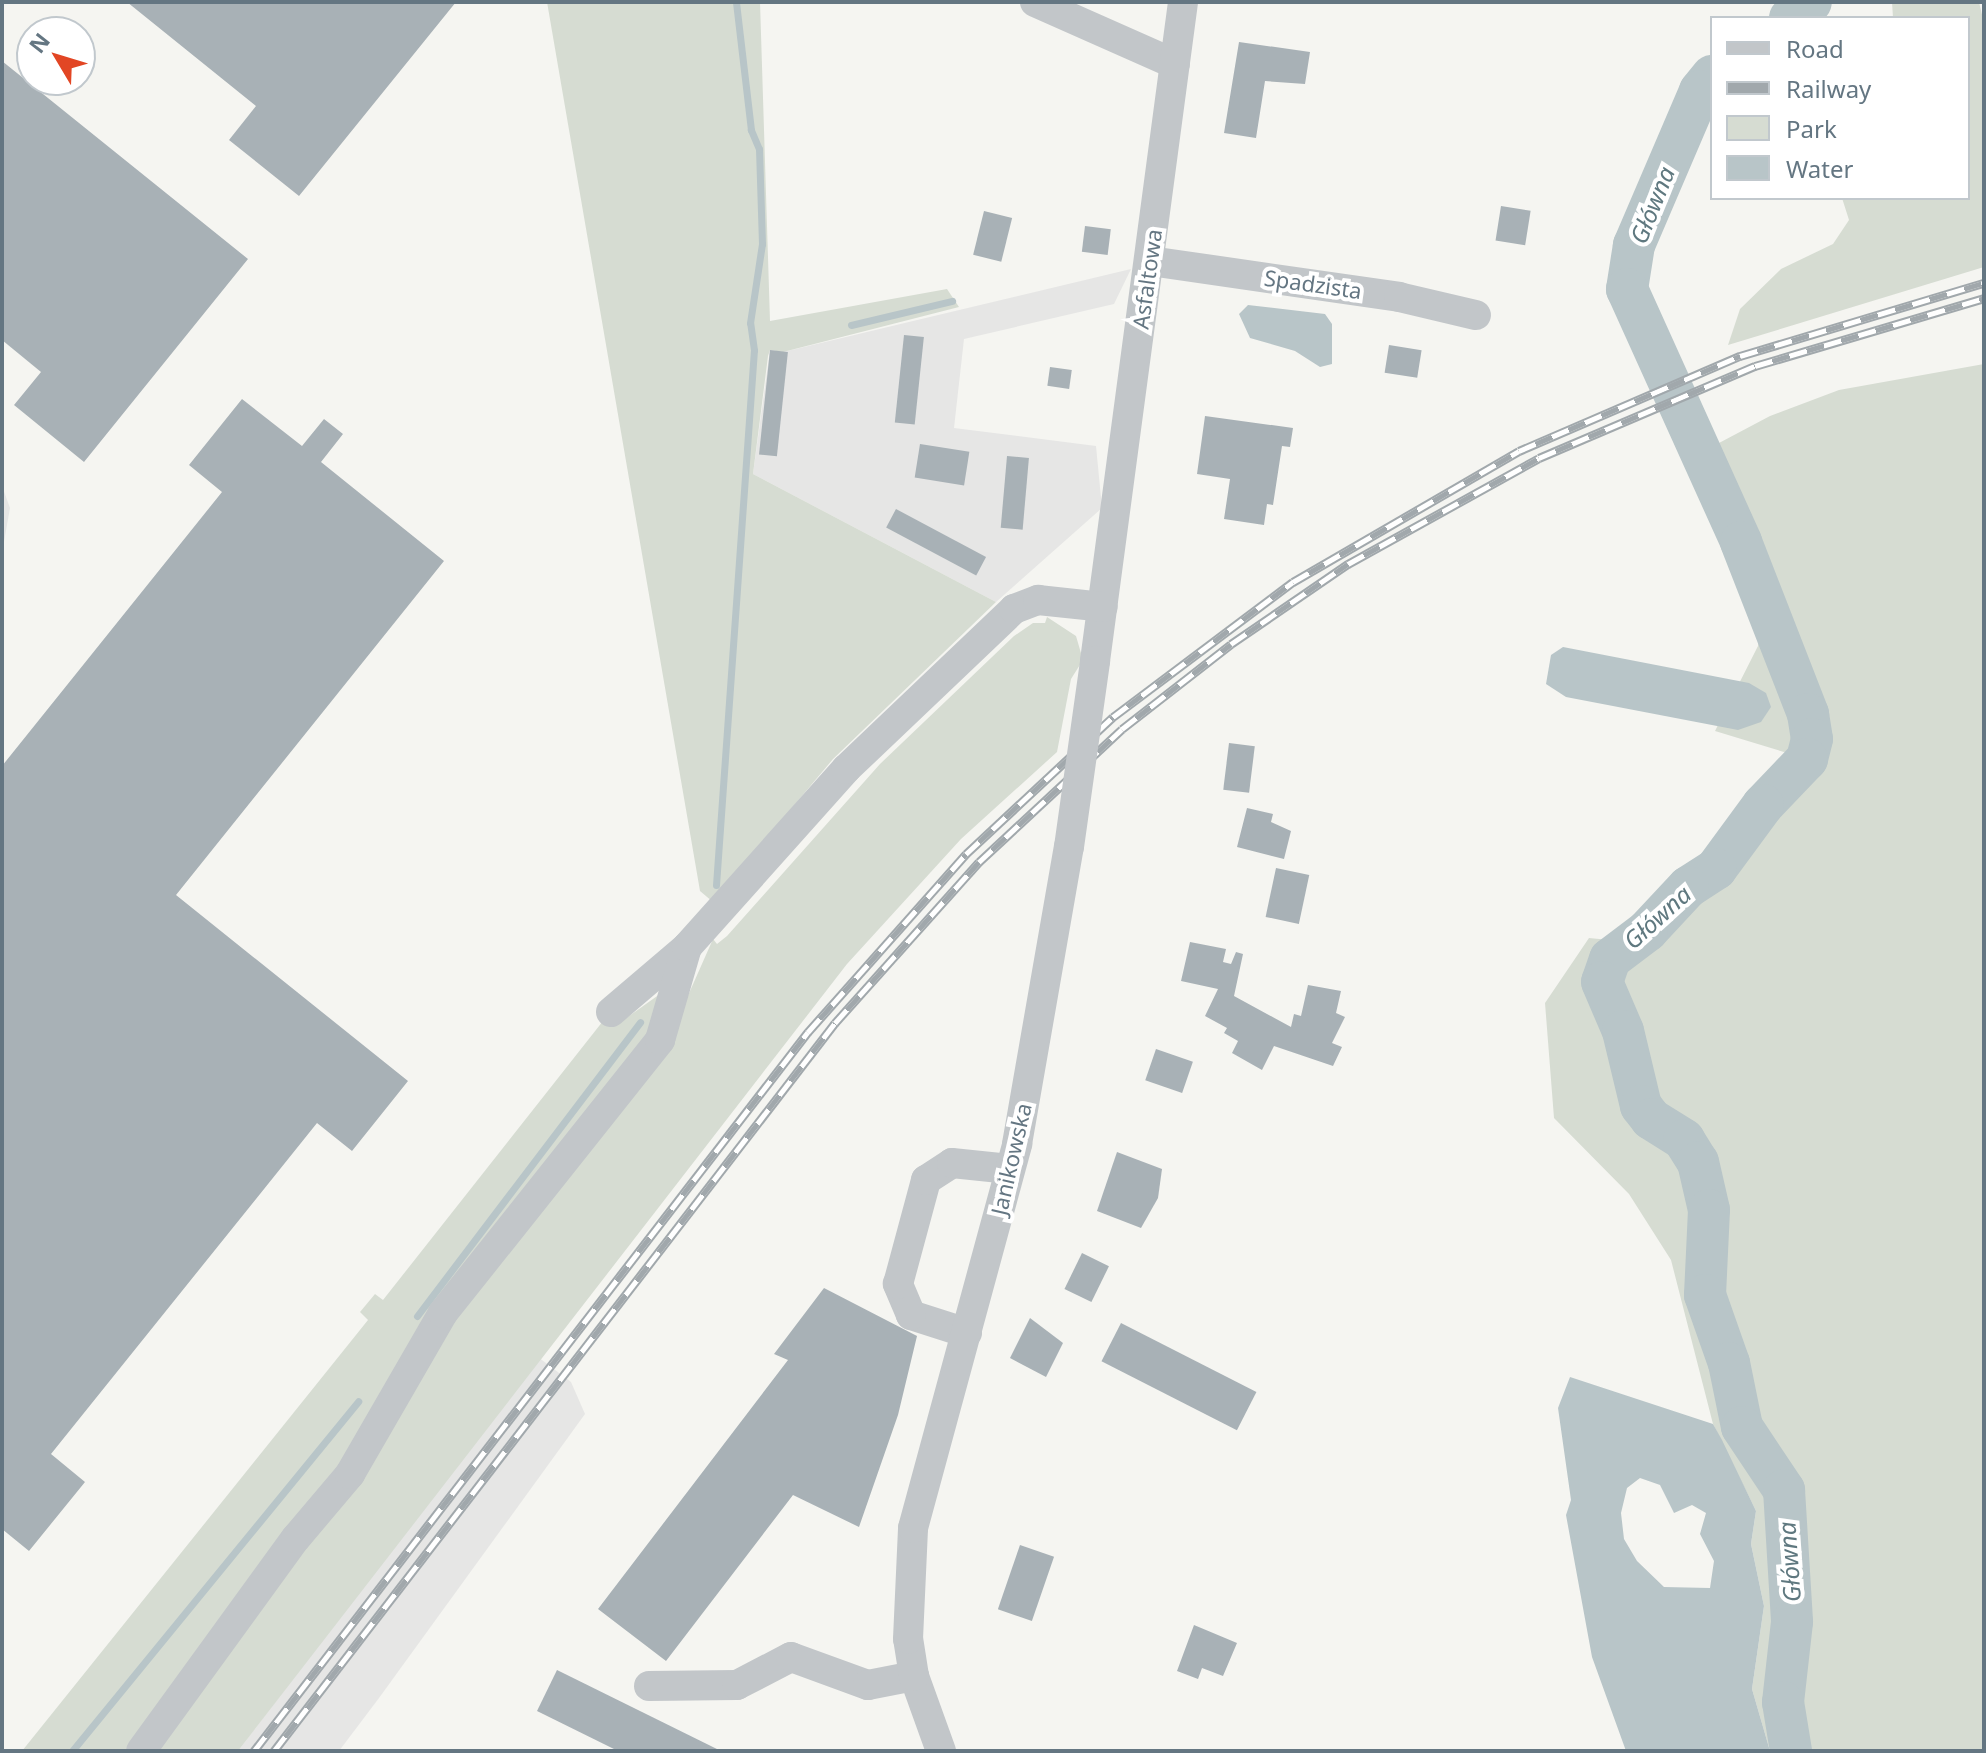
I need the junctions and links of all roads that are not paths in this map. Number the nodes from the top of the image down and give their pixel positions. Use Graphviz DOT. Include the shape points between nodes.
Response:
graph roads {
  1 [pos="1035,2"];
  2 [pos="1183,2"];
  3 [pos="1175,64"];
  4 [pos="1150,261"];
  5 [pos="1476,315"];
  6 [pos="1110,556"];
  7 [pos="1103,607"];
  8 [pos="687,947"];
  9 [pos="611,1012"];
  10 [pos="1010,1169"];
  11 [pos="967,1333"];
  12 [pos="914,1676"];
  13 [pos="649,1686"];
  14 [pos="141,1751"];
  15 [pos="941,1751"];
  1 -- 3 [label="street"];
  2 -- 3 [label="street, Asfaltowa"];
  3 -- 4 [label="street, Asfaltowa"];
  4 -- 5 [label="street, Spadzista" via="1399,297"];
  4 -- 6 [label="street, Asfaltowa"];
  6 -- 7 [label="street, Janikowska"];
  7 -- 8 [label="street" via="1028,601 1006,615 846,769"];
  7 -- 10 [label="street, Janikowska, bridge" via="1069,847"];
  8 -- 9 [label="street"];
  8 -- 14 [label="street" via="675,1005 660,1040 443,1313 350,1474 296,1538"];
  10 -- 11 [label="street, Janikowska"];
  10 -- 11 [label="street" via="952,1163 926,1180 898,1284 911,1315"];
  11 -- 12 [label="street, Janikowska" via="913,1528 907,1608"];
  12 -- 13 [label="street" via="868,1685 791,1657 737,1685"];
  12 -- 15 [label="street, Janikowska"];
}
